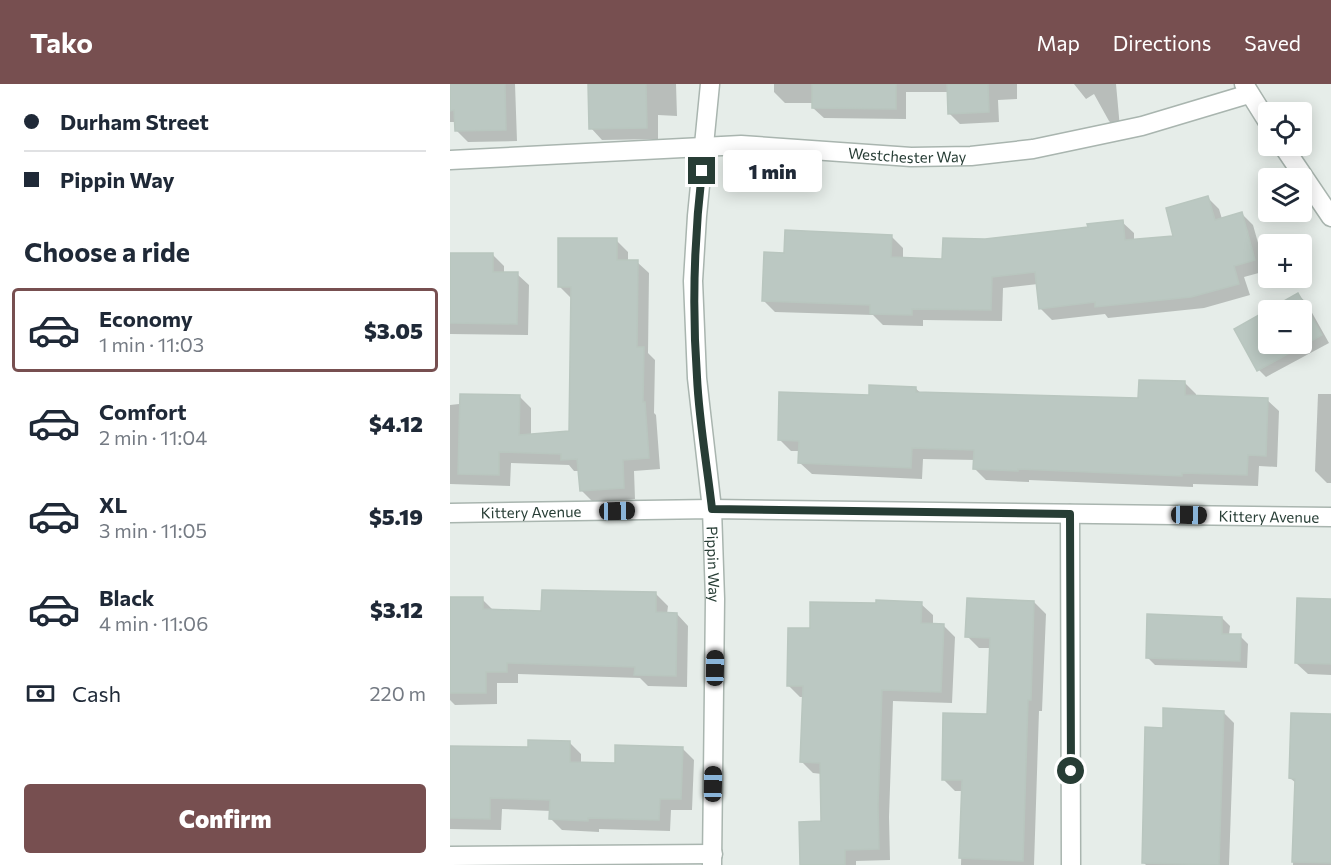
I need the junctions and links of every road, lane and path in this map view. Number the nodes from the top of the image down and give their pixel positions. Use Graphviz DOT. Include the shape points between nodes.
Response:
graph roads {
  1 [pos="710,84"];
  2 [pos="1246,89"];
  3 [pos="1258,107"];
  4 [pos="705,148"];
  5 [pos="1290,156"];
  6 [pos="450,160"];
  7 [pos="1331,217"];
  8 [pos="712,509"];
  9 [pos="450,513"];
  10 [pos="1070,514"];
  11 [pos="1331,517"];
  12 [pos="450,856"];
  13 [pos="712,859"];
  14 [pos="1071,865"];
  1 -- 4 [label="street, Pippin Way"];
  2 -- 3 [label="street"];
  2 -- 4 [label="street, Westchester Way" via="1142,126 1033,149 971,156 911,157 741,145"];
  4 -- 6 [label="street, Westchester Way"];
  4 -- 8 [label="street, Pippin Way" via="693,281 697,378"];
  5 -- 7 [label="street"];
  8 -- 9 [label="street, Kittery Avenue"];
  8 -- 10 [label="street, Kittery Avenue"];
  8 -- 13 [label="street, Pippin Way"];
  10 -- 11 [label="street, Kittery Avenue"];
  10 -- 14 [label="street"];
  12 -- 13 [label="street"];
}
